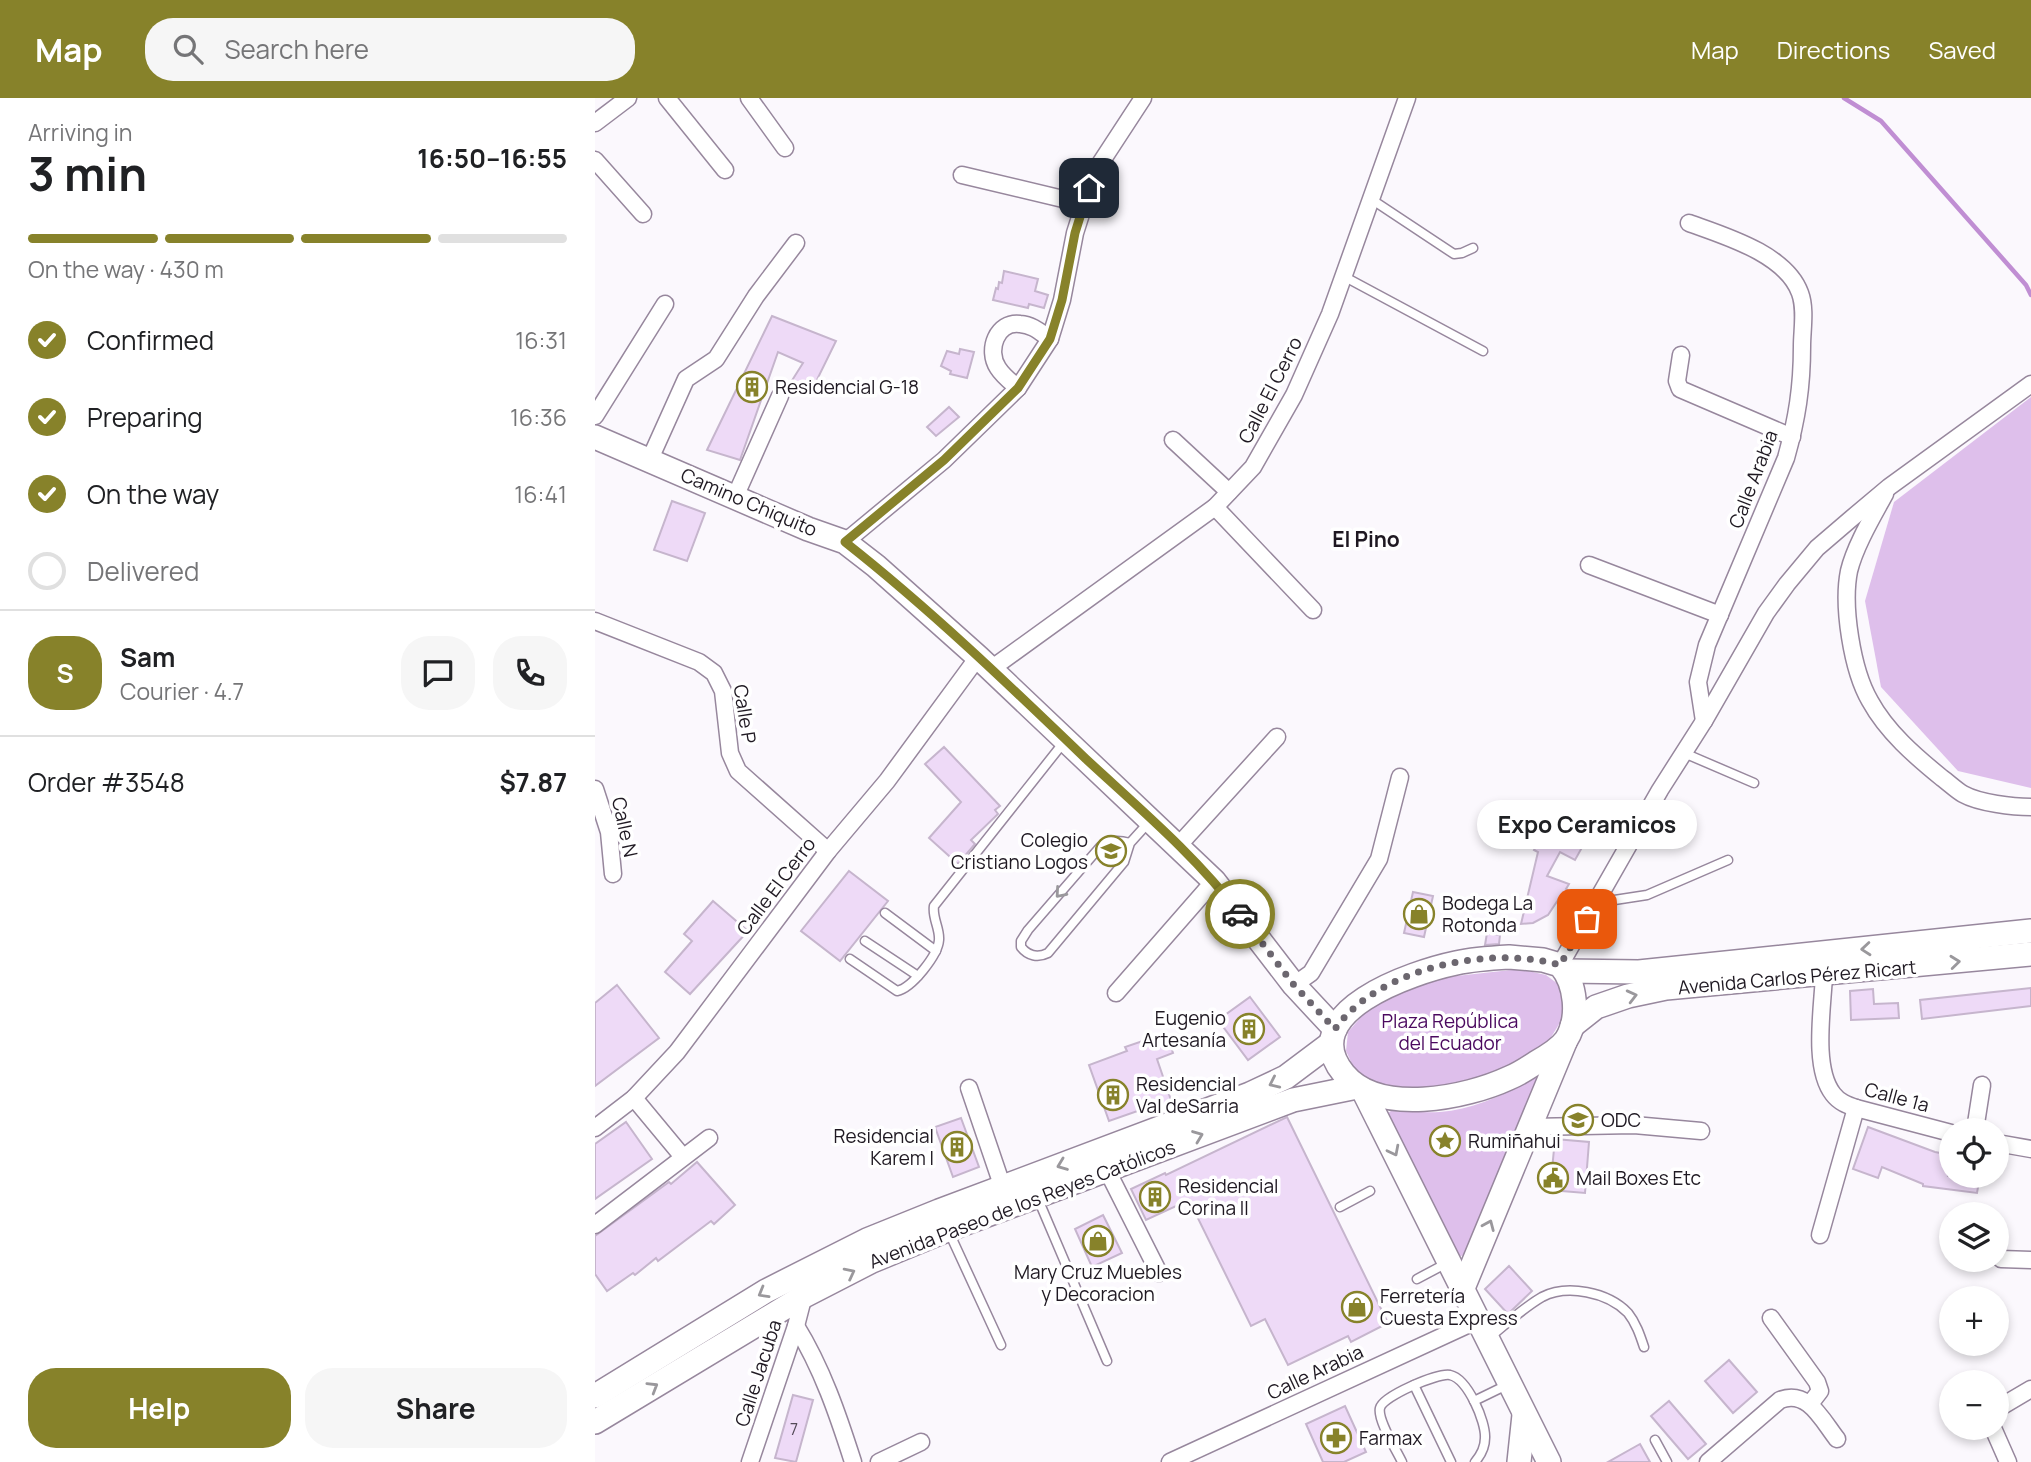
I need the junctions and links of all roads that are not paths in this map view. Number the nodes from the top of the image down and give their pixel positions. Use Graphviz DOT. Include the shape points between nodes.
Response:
graph roads {
  1 [pos="628,98"];
  2 [pos="667,98"];
  3 [pos="749,98"];
  4 [pos="1143,98"];
  5 [pos="1406,98"];
  6 [pos="595,123"];
  7 [pos="785,148"];
  8 [pos="595,160"];
  9 [pos="725,170"];
  10 [pos="962,175"];
  11 [pos="1371,199"];
  12 [pos="1084,204"];
  13 [pos="643,214"];
  14 [pos="1689,223"];
  15 [pos="796,243"];
  16 [pos="1473,248"];
  17 [pos="1345,277"];
  18 [pos="665,304"];
  19 [pos="1050,339"];
  20 [pos="1483,351"];
  21 [pos="1681,355"];
  22 [pos="2031,384"];
  23 [pos="1018,388"];
  24 [pos="780,396"];
  25 [pos="595,416"];
  26 [pos="595,437"];
  27 [pos="1792,437"];
  28 [pos="1174,440"];
  29 [pos="650,459"];
  30 [pos="1889,487"];
  31 [pos="1229,492"];
  32 [pos="735,497"];
  33 [pos="1215,507"];
  34 [pos="845,542"];
  35 [pos="1588,565"];
  36 [pos="1313,610"];
  37 [pos="1720,615"];
  38 [pos="595,621"];
  39 [pos="984,663"];
  40 [pos="1704,721"];
  41 [pos="1277,737"];
  42 [pos="1066,739"];
  43 [pos="1684,753"];
  44 [pos="1400,777"];
  45 [pos="1754,783"];
  46 [pos="595,789"];
  47 [pos="2031,807"];
  48 [pos="1151,820"];
  49 [pos="602,831"];
  50 [pos="1130,843"];
  51 [pos="1178,846"];
  52 [pos="828,851"];
  53 [pos="1728,860"];
  54 [pos="613,874"];
  55 [pos="1214,881"];
  56 [pos="1595,903"];
  57 [pos="885,913"];
  58 [pos="2031,931"];
  59 [pos="865,941"];
  60 [pos="936,951"];
  61 [pos="2031,954"];
  62 [pos="850,959"];
  63 [pos="1563,968"];
  64 [pos="1824,974"];
  65 [pos="918,976"];
  66 [pos="1294,985"];
  67 [pos="1116,993"];
  68 [pos="1569,1033"];
  69 [pos="1332,1036"];
  70 [pos="1982,1085"];
  71 [pos="969,1088"];
  72 [pos="1360,1088"];
  73 [pos="634,1098"];
  74 [pos="1856,1108"];
  75 [pos="1977,1118"];
  76 [pos="1531,1127"];
  77 [pos="595,1128"];
  78 [pos="1939,1130"];
  79 [pos="1700,1131"];
  80 [pos="709,1138"];
  81 [pos="2009,1145"];
  82 [pos="2031,1149"];
  83 [pos="683,1157"];
  84 [pos="1107,1170"];
  85 [pos="1003,1188"];
  86 [pos="1370,1191"];
  87 [pos="1037,1196"];
  88 [pos="1340,1207"];
  89 [pos="943,1220"];
  90 [pos="595,1225"];
  91 [pos="1820,1236"];
  92 [pos="2009,1259"];
  93 [pos="2031,1260"];
  94 [pos="1449,1262"];
  95 [pos="810,1267"];
  96 [pos="1159,1273"];
  97 [pos="1417,1279"];
  98 [pos="1463,1288"];
  99 [pos="804,1296"];
  100 [pos="1771,1318"];
  101 [pos="796,1326"];
  102 [pos="1483,1329"];
  103 [pos="1001,1345"];
  104 [pos="1644,1347"];
  105 [pos="1107,1361"];
  106 [pos="1510,1384"];
  107 [pos="1414,1385"];
  108 [pos="2031,1389"];
  109 [pos="595,1395"];
  110 [pos="1474,1401"];
  111 [pos="2009,1401"];
  112 [pos="1810,1404"];
  113 [pos="1524,1412"];
  114 [pos="595,1422"];
  115 [pos="1837,1439"];
  116 [pos="1655,1440"];
  117 [pos="1998,1440"];
  118 [pos="921,1442"];
  119 [pos="750,1462"];
  120 [pos="853,1462"];
  121 [pos="879,1462"];
  122 [pos="1170,1462"];
  123 [pos="1402,1462"];
  124 [pos="1451,1462"];
  125 [pos="1475,1462"];
  126 [pos="1519,1462"];
  127 [pos="1549,1462"];
  128 [pos="1667,1462"];
  129 [pos="1708,1462"];
  130 [pos="2008,1462"];
  1 -- 6 [label="street"];
  2 -- 9 [label="street"];
  3 -- 7 [label="street"];
  4 -- 12 [label="street" via="1094,173"];
  5 -- 11 [label="street, Calle El Cerro"];
  8 -- 13 [label="street"];
  10 -- 12 [label="street"];
  11 -- 16 [label="lane" via="1454,254"];
  11 -- 17 [label="street, Calle El Cerro"];
  12 -- 19 [label="street"];
  14 -- 27 [label="street, Calle Arabia" via="1728,237 1777,264 1800,292 1801,388"];
  15 -- 29 [label="street" via="716,359 686,379"];
  17 -- 20 [label="lane"];
  17 -- 31 [label="street, Calle El Cerro" via="1294,395 1253,467"];
  18 -- 25 [label="street"];
  19 -- 23 [label="street"];
  19 -- 23 [label="street" via="1033,326 1017,323 998,334 993,344 997,367"];
  21 -- 27 [label="street" via="1680,389"];
  22 -- 30 [label="street"];
  23 -- 34 [label="street" via="944,460"];
  24 -- 32 [label="street"];
  26 -- 29 [label="main road, Camino Chiquito"];
  27 -- 37 [label="street, Calle Arabia"];
  28 -- 31 [label="street"];
  29 -- 32 [label="main road, Camino Chiquito"];
  30 -- 40 [label="street" via="1817,548 1787,584"];
  30 -- 47 [label="street" via="1849,570 1847,602 1853,651 1869,701 1921,762 1963,794"];
  31 -- 33 [label="street, Calle El Cerro"];
  32 -- 34 [label="main road, Camino Chiquito"];
  33 -- 36 [label="street"];
  33 -- 39 [label="street, Calle El Cerro"];
  34 -- 39 [label="main road, Camino Chiquito"];
  35 -- 37 [label="street"];
  37 -- 40 [label="street, Calle Arabia" via="1699,669"];
  38 -- 52 [label="street, Calle P" via="699,662 715,673 723,691 730,753 738,771"];
  39 -- 42 [label="main road, Camino Chiquito"];
  39 -- 52 [label="street, Calle El Cerro"];
  40 -- 43 [label="street"];
  41 -- 51 [label="street"];
  42 -- 48 [label="main road, Camino Chiquito"];
  42 -- 60 [label="lane" via="934,906 939,935"];
  43 -- 45 [label="lane"];
  43 -- 56 [label="street"];
  44 -- 66 [label="street" via="1379,859 1311,973"];
  46 -- 49 [label="street, Calle N"];
  48 -- 50 [label="lane"];
  48 -- 51 [label="main road, Camino Chiquito"];
  49 -- 54 [label="street, Calle N"];
  50 -- 50 [label="lane, one-way" via="1107,842 1100,847 1028,930 1021,941 1025,953 1048,953 1124,862"];
  51 -- 55 [label="main road, Camino Chiquito"];
  52 -- 73 [label="street, Calle El Cerro" via="677,1052"];
  53 -- 56 [label="lane" via="1647,895"];
  55 -- 66 [label="main road, Camino Chiquito"];
  55 -- 67 [label="street"];
  56 -- 63 [label="street"];
  57 -- 60 [label="lane"];
  58 -- 63 [label="main road, Avenida Carlos Pérez Ricart, one-way" via="1639,971"];
  59 -- 65 [label="lane"];
  60 -- 65 [label="lane"];
  64 -- 61 [label="main road, Avenida Carlos Pérez Ricart, one-way"];
  62 -- 65 [label="lane" via="897,991"];
  63 -- 68 [label="main road" via="1573,992"];
  63 -- 69 [label="main road" via="1543,960 1495,958 1421,972 1363,999 1344,1016"];
  68 -- 64 [label="main road, Avenida Carlos Pérez Ricart, one-way" via="1596,1007 1628,996 1666,988"];
  64 -- 74 [label="street, Calle 1a" via="1821,1066 1832,1094"];
  66 -- 69 [label="main road, Camino Chiquito"];
  68 -- 72 [label="main road" via="1543,1058 1510,1078 1474,1091 1425,1099 1376,1095"];
  68 -- 76 [label="main road"];
  69 -- 72 [label="main road" via="1335,1059"];
  69 -- 85 [label="main road, Avenida Paseo de los Reyes Católicos, one-way" via="1286,1077 1250,1094"];
  70 -- 75 [label="street"];
  71 -- 85 [label="street"];
  84 -- 72 [label="main road, Avenida Paseo de los Reyes Católicos, one-way" via="1293,1100"];
  72 -- 94 [label="main road, one-way"];
  73 -- 77 [label="street, Calle El Cerro"];
  73 -- 83 [label="street"];
  74 -- 78 [label="street, Calle 1a"];
  74 -- 91 [label="street"];
  76 -- 79 [label="street" via="1634,1125"];
  98 -- 76 [label="main road, one-way"];
  80 -- 83 [label="street"];
  81 -- 82 [label="street"];
  83 -- 90 [label="street"];
  84 -- 87 [label="main road, Avenida Paseo de los Reyes Católicos"];
  84 -- 96 [label="street"];
  85 -- 89 [label="main road, Avenida Paseo de los Reyes Católicos"];
  86 -- 88 [label="lane"];
  87 -- 89 [label="main road, Avenida Paseo de los Reyes Católicos"];
  87 -- 105 [label="lane"];
  89 -- 95 [label="main road, Avenida Paseo de los Reyes Católicos"];
  99 -- 89 [label="main road, Avenida Paseo de los Reyes Católicos, one-way"];
  89 -- 103 [label="lane"];
  92 -- 93 [label="street"];
  94 -- 97 [label="lane"];
  94 -- 98 [label="main road"];
  95 -- 99 [label="street, Calle Jacuba"];
  95 -- 109 [label="main road, Avenida Paseo de los Reyes Católicos, one-way"];
  98 -- 102 [label="main road"];
  99 -- 101 [label="street, Calle Jacuba"];
  114 -- 99 [label="main road, Avenida Paseo de los Reyes Católicos, one-way"];
  100 -- 112 [label="street" via="1817,1382 1820,1391"];
  101 -- 119 [label="street, Calle Jacuba"];
  101 -- 120 [label="street" via="824,1379"];
  102 -- 104 [label="lane" via="1543,1296 1571,1290 1605,1298 1627,1313"];
  102 -- 106 [label="main road"];
  102 -- 122 [label="street, Calle Arabia"];
  106 -- 110 [label="lane"];
  106 -- 113 [label="main road"];
  107 -- 110 [label="lane" via="1450,1375"];
  107 -- 123 [label="lane" via="1384,1401 1379,1409"];
  107 -- 124 [label="lane"];
  108 -- 111 [label="street"];
  110 -- 125 [label="lane" via="1485,1436"];
  112 -- 115 [label="street"];
  112 -- 129 [label="street" via="1793,1396 1780,1400"];
  113 -- 126 [label="main road"];
  113 -- 127 [label="main road"];
  116 -- 128 [label="lane"];
  117 -- 130 [label="street"];
  118 -- 121 [label="street"];
}
